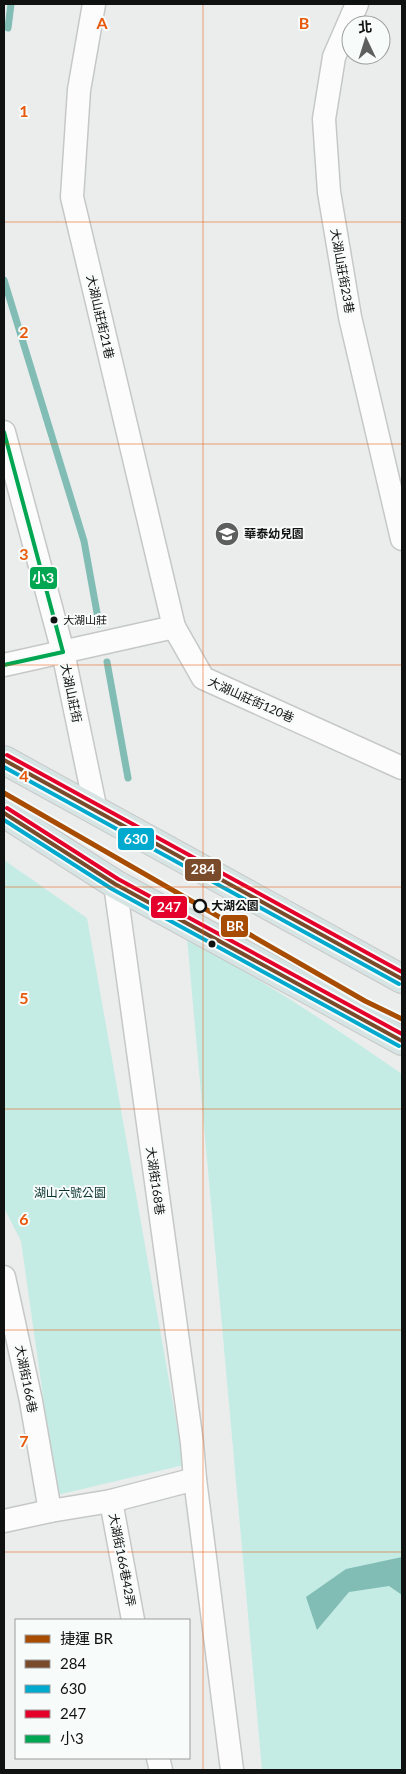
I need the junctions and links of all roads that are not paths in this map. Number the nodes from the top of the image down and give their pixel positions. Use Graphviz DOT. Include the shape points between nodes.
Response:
graph roads {
  1 [pos="94,4"];
  2 [pos="357,4"];
  3 [pos="4,432"];
  4 [pos="402,539"];
  5 [pos="174,627"];
  6 [pos="63,652"];
  7 [pos="4,665"];
  8 [pos="4,760"];
  9 [pos="402,768"];
  10 [pos="96,811"];
  11 [pos="4,813"];
  12 [pos="115,884"];
  13 [pos="402,979"];
  14 [pos="402,1041"];
  15 [pos="4,1277"];
  16 [pos="195,1479"];
  17 [pos="110,1501"];
  18 [pos="50,1511"];
  19 [pos="4,1521"];
  20 [pos="133,1619"];
  21 [pos="232,1770"];
  1 -- 5 [label="street, 大湖山莊街21巷" via="79,90 72,197"];
  2 -- 4 [label="street, 大湖山莊街23巷" via="334,57 324,119 328,192 350,316"];
  3 -- 6 [label="street, 大湖山莊街"];
  5 -- 6 [label="street"];
  5 -- 9 [label="street, 大湖山莊街120巷" via="203,678"];
  6 -- 7 [label="street"];
  6 -- 10 [label="street, 大湖山莊街"];
  8 -- 10 [label="main road"];
  10 -- 13 [label="main road"];
  11 -- 12 [label="main road"];
  12 -- 14 [label="main road"];
  12 -- 16 [label="street, 大湖街168巷"];
  15 -- 18 [label="street, 大湖街166巷" via="31,1400"];
  16 -- 17 [label="street"];
  16 -- 21 [label="street, 大湖街168巷"];
  17 -- 18 [label="street"];
  17 -- 20 [label="street, 大湖街166巷42弄"];
  18 -- 19 [label="street"];
}
